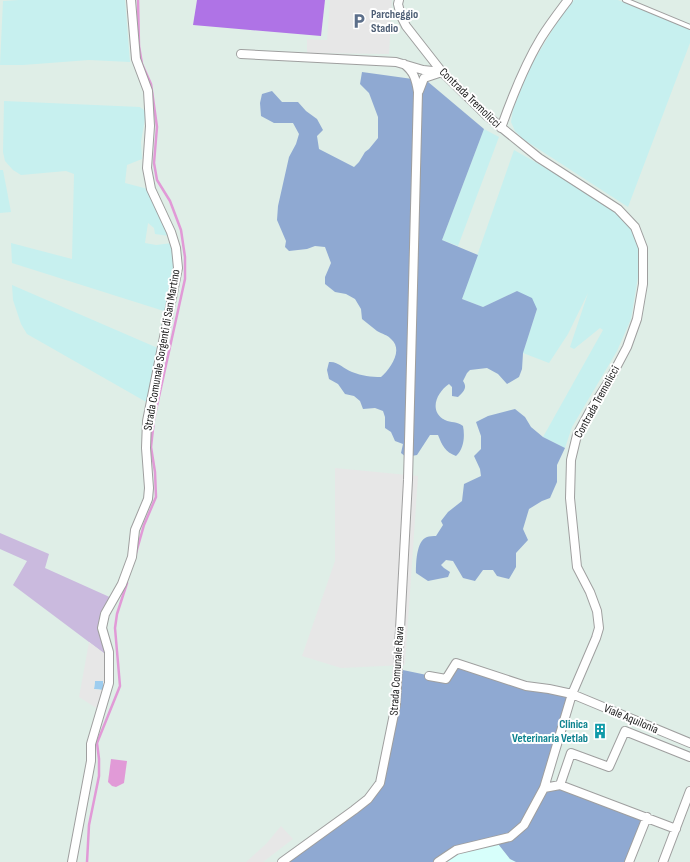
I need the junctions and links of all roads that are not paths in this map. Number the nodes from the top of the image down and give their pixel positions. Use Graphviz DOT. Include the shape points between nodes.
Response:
graph roads {
  1 [pos="131,0"];
  2 [pos="399,0"];
  3 [pos="568,0"];
  4 [pos="625,0"];
  5 [pos="690,27"];
  6 [pos="241,54"];
  7 [pos="404,64"];
  8 [pos="422,72"];
  9 [pos="442,72"];
  10 [pos="415,77"];
  11 [pos="418,92"];
  12 [pos="501,128"];
  13 [pos="429,676"];
  14 [pos="572,694"];
  15 [pos="690,744"];
  16 [pos="690,756"];
  17 [pos="560,785"];
  18 [pos="544,788"];
  19 [pos="690,792"];
  20 [pos="647,817"];
  21 [pos="676,829"];
  22 [pos="72,862"];
  23 [pos="282,862"];
  24 [pos="438,862"];
  25 [pos="629,862"];
  26 [pos="663,862"];
  1 -- 22 [label="street, Strada Comunale Sorgenti di San Martino" via="136,59 148,91 150,126 147,168 151,189 176,248 178,268 147,421 148,499 135,530 132,557 122,584 105,614 102,628 108,652 110,683 91,744 91,761"];
  2 -- 9 [label="street, Contrada Tremolicci" via="401,16 406,26"];
  3 -- 12 [label="street" via="530,58 514,89"];
  4 -- 5 [label="lane"];
  6 -- 7 [label="street"];
  7 -- 8 [label="street"];
  7 -- 10 [label="street"];
  8 -- 9 [label="street"];
  8 -- 10 [label="street" via="417,72"];
  8 -- 11 [label="street"];
  9 -- 12 [label="street, Contrada Tremolicci"];
  10 -- 11 [label="street"];
  11 -- 23 [label="street, Strada Comunale Rava" via="408,480 396,704 380,783 368,799"];
  12 -- 14 [label="street, Contrada Tremolicci" via="539,158 618,209 635,227 643,248 643,284 637,320 627,347 577,436 571,460 570,498 577,568 597,611 599,628"];
  13 -- 14 [label="street, Viale Aquilonia" via="446,679 456,662 526,686"];
  14 -- 15 [label="street, Viale Aquilonia"];
  14 -- 18 [label="street, Contrada Tremolicci"];
  16 -- 17 [label="street" via="625,731 609,767 571,753"];
  17 -- 18 [label="street"];
  17 -- 20 [label="street"];
  18 -- 24 [label="street, Contrada Tremolicci" via="524,825 510,837 456,850"];
  19 -- 21 [label="street"];
  20 -- 21 [label="street"];
  20 -- 25 [label="street"];
  21 -- 26 [label="street"];
}
